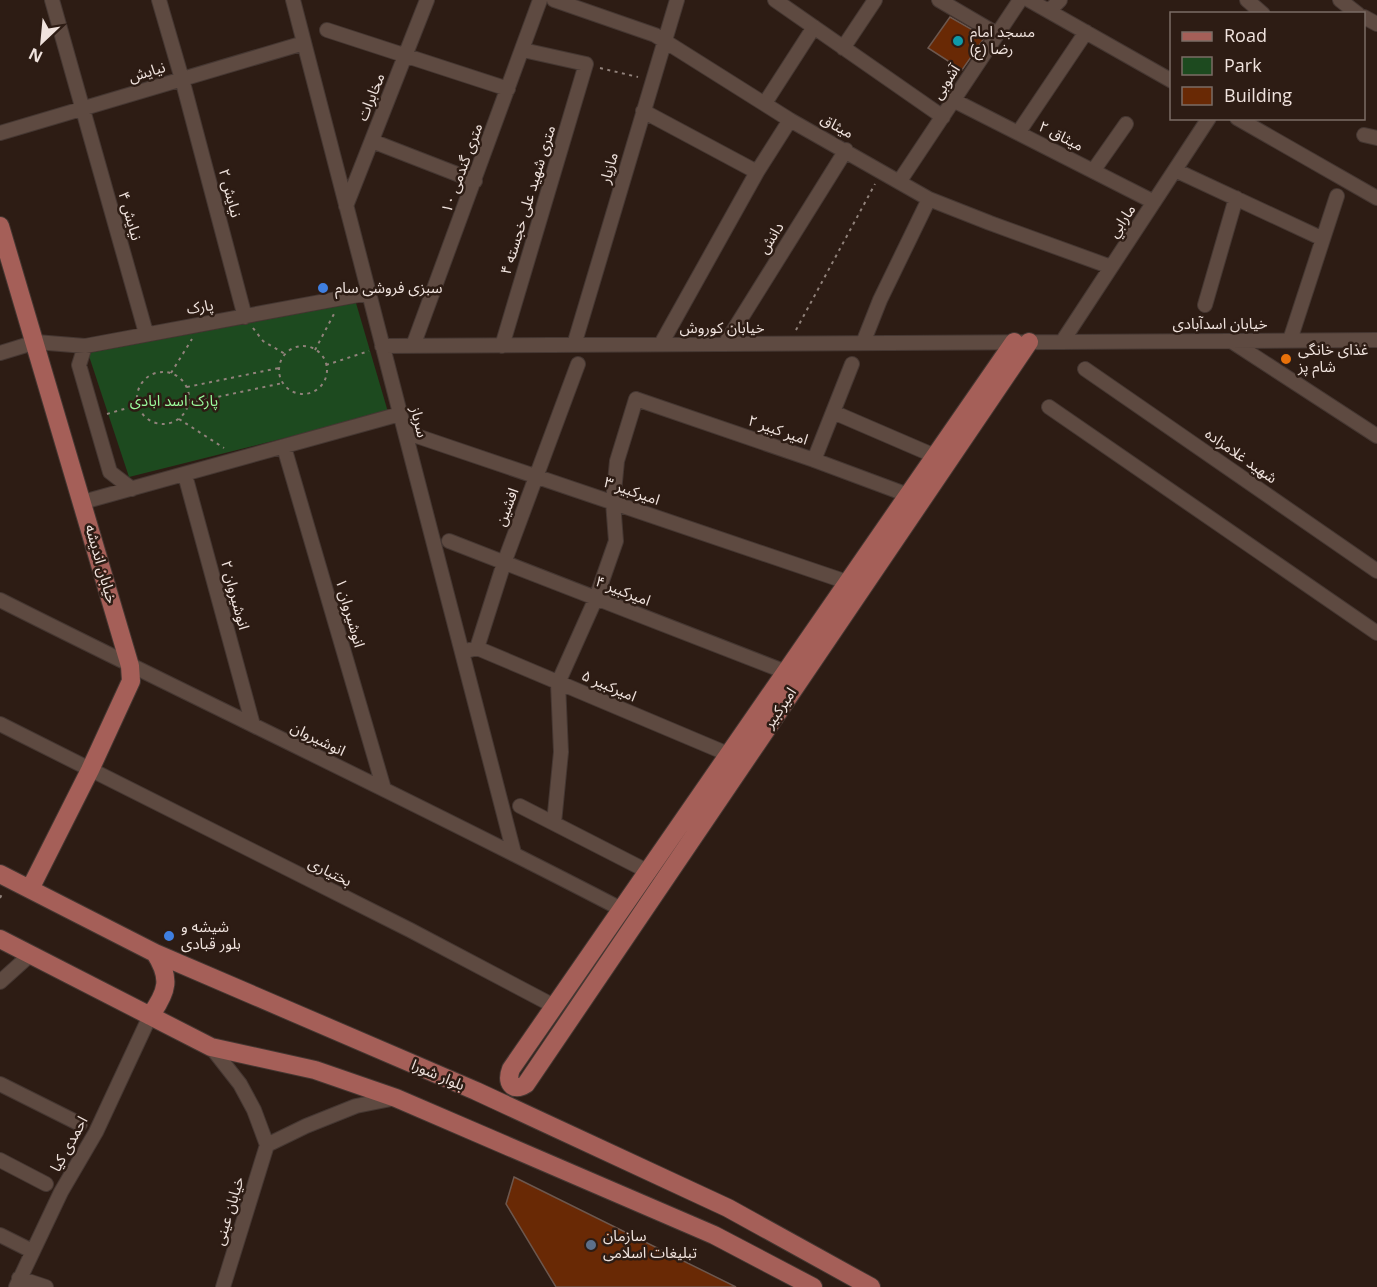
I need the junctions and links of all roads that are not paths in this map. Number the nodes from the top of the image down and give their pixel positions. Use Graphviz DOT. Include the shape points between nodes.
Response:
graph roads {
  1 [pos="52,0"];
  2 [pos="159,0"];
  3 [pos="293,0"];
  4 [pos="427,0"];
  5 [pos="540,0"];
  6 [pos="554,0"];
  7 [pos="677,0"];
  8 [pos="775,0"];
  9 [pos="875,0"];
  10 [pos="939,0"];
  11 [pos="1020,0"];
  12 [pos="1029,0"];
  13 [pos="1060,0"];
  14 [pos="1247,0"];
  15 [pos="1340,0"];
  16 [pos="1049,11"];
  17 [pos="1261,12"];
  18 [pos="1355,12"];
  19 [pos="813,27"];
  20 [pos="327,30"];
  21 [pos="1086,32"];
  22 [pos="997,34"];
  23 [pos="664,41"];
  24 [pos="304,43"];
  25 [pos="843,48"];
  26 [pos="523,50"];
  27 [pos="405,56"];
  28 [pos="182,79"];
  29 [pos="1170,80"];
  30 [pos="508,89"];
  31 [pos="953,100"];
  32 [pos="765,103"];
  33 [pos="82,108"];
  34 [pos="643,111"];
  35 [pos="943,117"];
  36 [pos="790,120"];
  37 [pos="1208,120"];
  38 [pos="1240,120"];
  39 [pos="1126,124"];
  40 [pos="0,133"];
  41 [pos="1018,133"];
  42 [pos="372,141"];
  43 [pos="846,150"];
  44 [pos="1175,170"];
  45 [pos="1093,171"];
  46 [pos="757,172"];
  47 [pos="475,181"];
  48 [pos="899,182"];
  49 [pos="1337,196"];
  50 [pos="1236,198"];
  51 [pos="1377,198"];
  52 [pos="929,199"];
  53 [pos="1154,202"];
  54 [pos="346,206"];
  55 [pos="0,226"];
  56 [pos="1323,239"];
  57 [pos="1111,267"];
  58 [pos="369,294"];
  59 [pos="1205,305"];
  60 [pos="245,317"];
  61 [pos="146,333"];
  62 [pos="1290,340"];
  63 [pos="1377,340"];
  64 [pos="1231,341"];
  65 [pos="36,342"];
  66 [pos="1021,342"];
  67 [pos="1062,342"];
  68 [pos="862,343"];
  69 [pos="661,344"];
  70 [pos="725,344"];
  71 [pos="574,345"];
  72 [pos="85,346"];
  73 [pos="382,346"];
  74 [pos="413,346"];
  75 [pos="502,346"];
  76 [pos="0,353"];
  77 [pos="578,364"];
  78 [pos="852,364"];
  79 [pos="1085,369"];
  80 [pos="1049,407"];
  81 [pos="833,412"];
  82 [pos="400,414"];
  83 [pos="405,432"];
  84 [pos="1377,436"];
  85 [pos="284,447"];
  86 [pos="935,456"];
  87 [pos="814,460"];
  88 [pos="185,475"];
  89 [pos="537,475"];
  90 [pos="132,489"];
  91 [pos="908,495"];
  92 [pos="83,502"];
  93 [pos="613,502"];
  94 [pos="449,541"];
  95 [pos="875,555"];
  96 [pos="504,563"];
  97 [pos="1377,571"];
  98 [pos="847,582"];
  99 [pos="596,598"];
  100 [pos="0,600"];
  101 [pos="1377,633"];
  102 [pos="477,648"];
  103 [pos="462,652"];
  104 [pos="130,666"];
  105 [pos="786,672"];
  106 [pos="558,682"];
  107 [pos="0,724"];
  108 [pos="254,725"];
  109 [pos="728,754"];
  110 [pos="90,770"];
  111 [pos="384,789"];
  112 [pos="520,806"];
  113 [pos="555,823"];
  114 [pos="514,853"];
  115 [pos="647,871"];
  116 [pos="0,874"];
  117 [pos="30,890"];
  118 [pos="621,909"];
  119 [pos="0,939"];
  120 [pos="155,952"];
  121 [pos="30,955"];
  122 [pos="0,982"];
  123 [pos="554,1006"];
  124 [pos="150,1016"];
  125 [pos="211,1047"];
  126 [pos="511,1069"];
  127 [pos="532,1074"];
  128 [pos="0,1084"];
  129 [pos="476,1091"];
  130 [pos="396,1098"];
  131 [pos="531,1116"];
  132 [pos="80,1124"];
  133 [pos="267,1145"];
  134 [pos="0,1160"];
  135 [pos="46,1184"];
  136 [pos="0,1235"];
  137 [pos="32,1251"];
  138 [pos="17,1282"];
  139 [pos="46,1287"];
  140 [pos="223,1287"];
  141 [pos="813,1287"];
  142 [pos="871,1287"];
  1 -- 33 [label="street, نیایش ۴"];
  2 -- 28 [label="street, نیایش ۲"];
  3 -- 24 [label="street, سرباز"];
  4 -- 27 [label="street, مخابرات"];
  5 -- 26 [label="street, ۱۰ متری گندمی"];
  6 -- 23 [label="street, میثاق"];
  7 -- 23 [label="street, مازیار"];
  8 -- 19 [label="street"];
  9 -- 25 [label="street"];
  10 -- 22 [label="street"];
  11 -- 22 [label="street, آشوبی"];
  12 -- 16 [label="street"];
  13 -- 16 [label="street"];
  14 -- 17 [label="street"];
  15 -- 18 [label="street"];
  16 -- 21 [label="street"];
  19 -- 25 [label="street"];
  19 -- 32 [label="street"];
  20 -- 27 [label="street"];
  21 -- 29 [label="street"];
  21 -- 41 [label="street"];
  22 -- 31 [label="street, آشوبی"];
  23 -- 32 [label="street, میثاق"];
  23 -- 34 [label="street, مازیار"];
  24 -- 28 [label="street, نیایش"];
  24 -- 54 [label="street, سرباز"];
  25 -- 35 [label="street"];
  26 -- 30 [label="street, ۱۰ متری گندمی"];
  26 -- 75 [label="street, ۴ متری شهید علی خجسته" via="586,64"];
  27 -- 30 [label="street"];
  27 -- 42 [label="street, مخابرات"];
  28 -- 33 [label="street, نیایش"];
  28 -- 60 [label="street, نیایش ۲"];
  30 -- 47 [label="street, ۱۰ متری گندمی"];
  31 -- 35 [label="street, آشوبی"];
  31 -- 41 [label="street, میثاق ۲"];
  32 -- 36 [label="street, میثاق"];
  33 -- 40 [label="street, نیایش"];
  33 -- 61 [label="street, نیایش ۴"];
  34 -- 46 [label="street"];
  34 -- 71 [label="street, مازیار"];
  35 -- 48 [label="street, آشوبی"];
  36 -- 43 [label="street, میثاق"];
  36 -- 46 [label="street"];
  37 -- 44 [label="street, مارابي"];
  38 -- 51 [label="street"];
  39 -- 45 [label="street"];
  41 -- 45 [label="street, میثاق ۲"];
  42 -- 47 [label="street"];
  42 -- 54 [label="street, مخابرات"];
  43 -- 48 [label="street, میثاق"];
  43 -- 70 [label="street, دانش"];
  44 -- 50 [label="street"];
  44 -- 53 [label="street, مارابي"];
  45 -- 53 [label="street, میثاق ۲"];
  46 -- 69 [label="street"];
  47 -- 74 [label="street, ۱۰ متری گندمی"];
  48 -- 52 [label="street, میثاق"];
  49 -- 56 [label="street"];
  50 -- 56 [label="street"];
  50 -- 59 [label="street"];
  52 -- 57 [label="street, میثاق"];
  52 -- 68 [label="street"];
  53 -- 57 [label="street, مارابي"];
  54 -- 58 [label="street, سرباز"];
  55 -- 65 [label="main road, خیابان اندیشه"];
  56 -- 62 [label="street"];
  57 -- 67 [label="street, مارابي"];
  58 -- 60 [label="street, پارک"];
  58 -- 73 [label="street, سرباز"];
  60 -- 61 [label="street, پارک"];
  61 -- 72 [label="street, پارک"];
  62 -- 63 [label="street, خیابان اسدآبادی"];
  62 -- 64 [label="street, خیابان اسدآبادی"];
  64 -- 67 [label="street, خیابان اسدآبادی"];
  64 -- 84 [label="street"];
  65 -- 72 [label="street, پارک"];
  65 -- 76 [label="street"];
  65 -- 92 [label="main road, خیابان اندیشه"];
  66 -- 67 [label="street, خیابان کوروش"];
  66 -- 68 [label="street, خیابان کوروش"];
  66 -- 86 [label="main road, امیرکبیر"];
  66 -- 95 [label="main road, امیرکبیر"];
  68 -- 70 [label="street, خیابان کوروش"];
  69 -- 70 [label="street, خیابان کوروش"];
  69 -- 71 [label="street, خیابان کوروش"];
  71 -- 75 [label="street, خیابان کوروش"];
  72 -- 90 [label="street" via="79,365 110,472"];
  73 -- 74 [label="street, خیابان کوروش"];
  73 -- 82 [label="street, سرباز"];
  74 -- 75 [label="street, خیابان کوروش"];
  77 -- 89 [label="street, افشین"];
  78 -- 81 [label="street"];
  79 -- 97 [label="street, شهید غلامزاده"];
  80 -- 101 [label="street"];
  81 -- 86 [label="street"];
  81 -- 87 [label="street"];
  82 -- 83 [label="street, سرباز"];
  82 -- 85 [label="street"];
  83 -- 89 [label="street, امیرکبیر ۳"];
  83 -- 103 [label="street, سرباز"];
  85 -- 88 [label="street"];
  85 -- 111 [label="street, انوشیروان ۱"];
  86 -- 91 [label="main road, امیرکبیر"];
  87 -- 91 [label="street, امیر کبیر ۲"];
  87 -- 93 [label="street, امیر کبیر ۲" via="636,399 617,461"];
  88 -- 90 [label="street"];
  88 -- 108 [label="street, انوشیروان ۲"];
  89 -- 93 [label="street, امیرکبیر ۳"];
  89 -- 96 [label="street, افشین"];
  90 -- 92 [label="street"];
  91 -- 95 [label="main road, امیرکبیر"];
  92 -- 104 [label="main road, خیابان اندیشه"];
  93 -- 98 [label="street, امیرکبیر ۳"];
  93 -- 99 [label="street" via="615,541"];
  94 -- 96 [label="street, امیرکبیر ۴"];
  95 -- 98 [label="main road, امیرکبیر"];
  95 -- 127 [label="main road, امیرکبیر"];
  96 -- 99 [label="street, امیرکبیر ۴"];
  96 -- 102 [label="street, افشین"];
  98 -- 105 [label="main road, امیرکبیر"];
  99 -- 105 [label="street, امیرکبیر ۴"];
  99 -- 106 [label="street"];
  100 -- 104 [label="street, انوشیروان"];
  102 -- 103 [label="street"];
  102 -- 106 [label="street, امیرکبیر ۵"];
  103 -- 114 [label="street, سرباز"];
  104 -- 108 [label="street, انوشیروان"];
  104 -- 110 [label="main road, خیابان اندیشه" via="130,681"];
  105 -- 109 [label="main road, امیرکبیر"];
  106 -- 109 [label="street, امیرکبیر ۵"];
  106 -- 113 [label="street" via="561,752"];
  107 -- 110 [label="street, بختیاری"];
  108 -- 111 [label="street, انوشیروان"];
  109 -- 115 [label="main road, امیرکبیر"];
  110 -- 117 [label="main road, خیابان اندیشه"];
  110 -- 123 [label="street, بختیاری"];
  111 -- 114 [label="street, انوشیروان"];
  112 -- 113 [label="street"];
  113 -- 115 [label="street"];
  114 -- 118 [label="street, انوشیروان"];
  115 -- 118 [label="main road, امیرکبیر"];
  116 -- 117 [label="main road, بلوار شورا"];
  117 -- 120 [label="main road, بلوار شورا"];
  118 -- 123 [label="main road, امیرکبیر"];
  119 -- 121 [label="main road"];
  120 -- 124 [label="main road" via="165,968 166,985"];
  120 -- 129 [label="main road, بلوار شورا"];
  121 -- 122 [label="street"];
  121 -- 124 [label="main road"];
  123 -- 126 [label="main road, امیرکبیر"];
  124 -- 125 [label="main road"];
  124 -- 137 [label="street, احمدی کیا" via="96,1132"];
  125 -- 130 [label="main road" via="315,1070"];
  125 -- 133 [label="street" via="240,1084"];
  126 -- 127 [label="main road" via="508,1077 515,1087 526,1084"];
  126 -- 129 [label="main road"];
  127 -- 131 [label="main road"];
  128 -- 132 [label="street"];
  129 -- 131 [label="main road, بلوار شورا"];
  130 -- 133 [label="street" via="356,1106"];
  130 -- 141 [label="main road" via="714,1235"];
  131 -- 142 [label="main road, بلوار شورا" via="728,1208"];
  133 -- 140 [label="street, خیابان عینی"];
  134 -- 135 [label="street"];
  136 -- 137 [label="street"];
  137 -- 138 [label="street, احمدی کیا"];
  138 -- 139 [label="street"];
}
